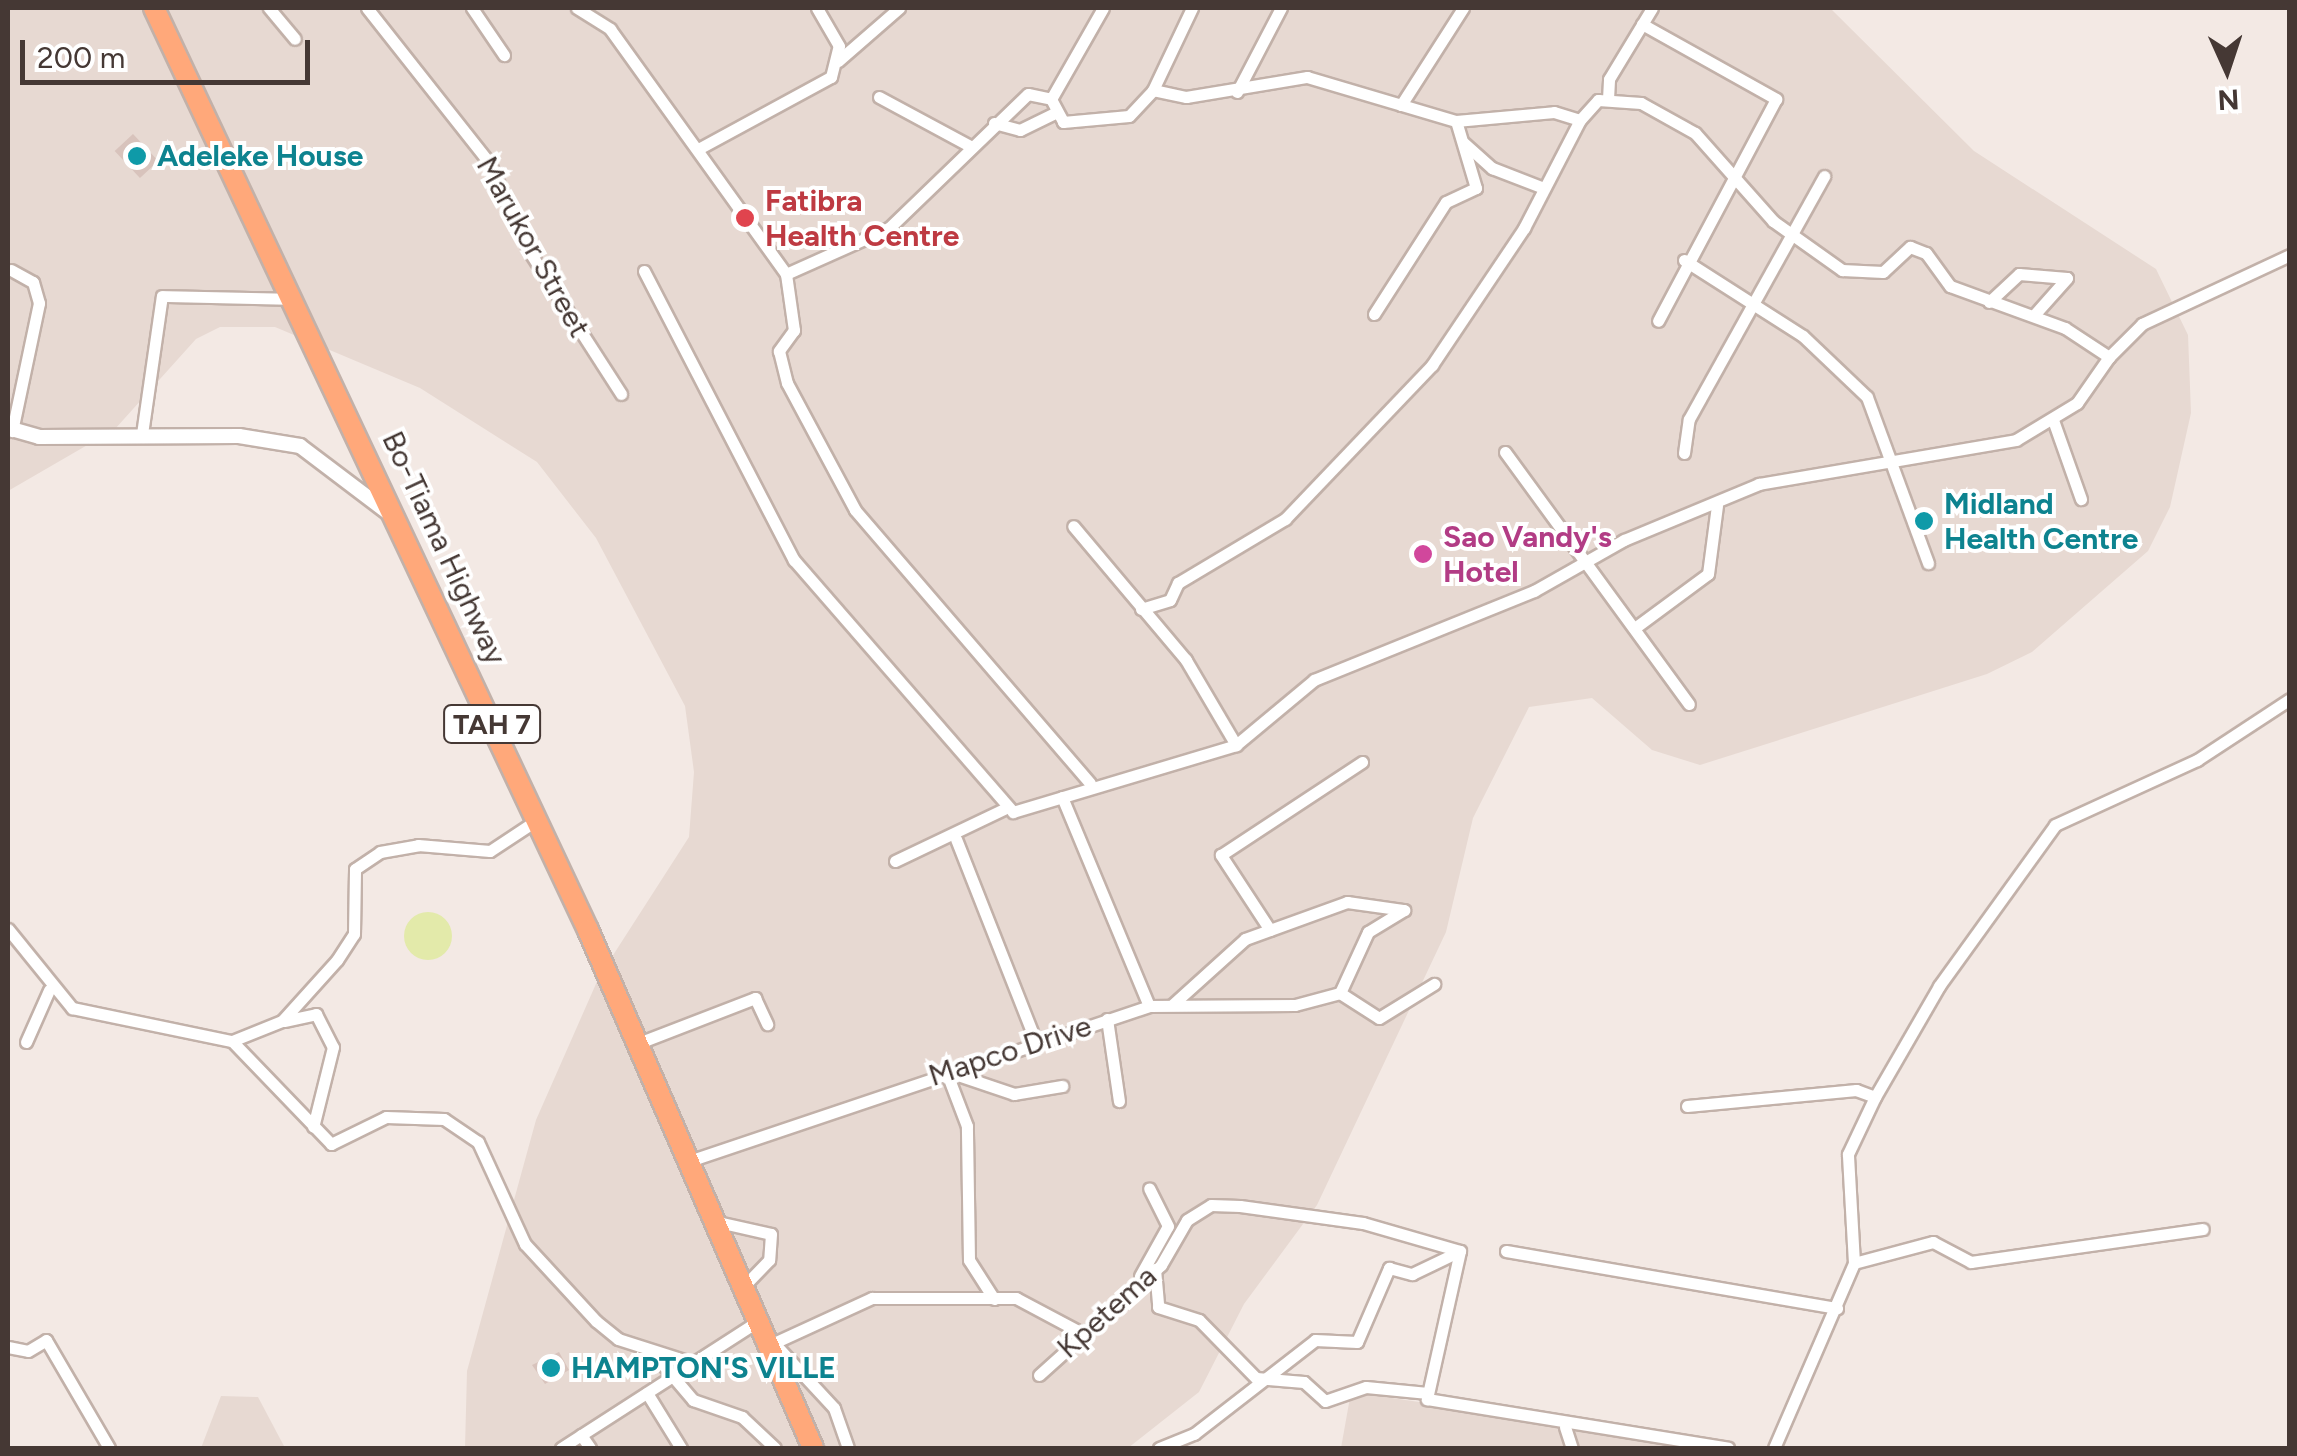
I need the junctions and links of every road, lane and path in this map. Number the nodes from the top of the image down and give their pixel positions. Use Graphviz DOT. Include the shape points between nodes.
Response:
graph roads {
  1 [pos="154,8"];
  2 [pos="268,8"];
  3 [pos="367,8"];
  4 [pos="472,8"];
  5 [pos="577,8"];
  6 [pos="817,8"];
  7 [pos="900,8"];
  8 [pos="1103,8"];
  9 [pos="1192,8"];
  10 [pos="1281,8"];
  11 [pos="1463,8"];
  12 [pos="1652,8"];
  13 [pos="1642,24"];
  14 [pos="295,39"];
  15 [pos="504,55"];
  16 [pos="838,61"];
  17 [pos="1153,90"];
  18 [pos="1237,92"];
  19 [pos="880,97"];
  20 [pos="1051,99"];
  21 [pos="1608,100"];
  22 [pos="1401,105"];
  23 [pos="1053,114"];
  24 [pos="1580,120"];
  25 [pos="1456,122"];
  26 [pos="994,123"];
  27 [pos="1463,140"];
  28 [pos="970,146"];
  29 [pos="700,148"];
  30 [pos="1730,172"];
  31 [pos="1824,176"];
  32 [pos="1541,187"];
  33 [pos="1788,231"];
  34 [pos="2290,255"];
  35 [pos="1684,260"];
  36 [pos="11,270"];
  37 [pos="644,271"];
  38 [pos="786,274"];
  39 [pos="292,298"];
  40 [pos="1753,302"];
  41 [pos="1989,302"];
  42 [pos="1374,314"];
  43 [pos="2034,314"];
  44 [pos="1658,321"];
  45 [pos="2109,358"];
  46 [pos="621,394"];
  47 [pos="2054,420"];
  48 [pos="10,430"];
  49 [pos="142,434"];
  50 [pos="1506,452"];
  51 [pos="1684,452"];
  52 [pos="1892,464"];
  53 [pos="2081,498"];
  54 [pos="1717,506"];
  55 [pos="398,520"];
  56 [pos="1073,526"];
  57 [pos="1586,562"];
  58 [pos="1928,563"];
  59 [pos="1141,609"];
  60 [pos="1636,627"];
  61 [pos="2290,699"];
  62 [pos="1689,704"];
  63 [pos="1236,745"];
  64 [pos="1362,762"];
  65 [pos="1090,783"];
  66 [pos="1062,797"];
  67 [pos="1004,809"];
  68 [pos="537,820"];
  69 [pos="956,839"];
  70 [pos="894,861"];
  71 [pos="8,929"];
  72 [pos="1270,930"];
  73 [pos="1434,984"];
  74 [pos="49,990"];
  75 [pos="1340,993"];
  76 [pos="1172,1005"];
  77 [pos="1149,1006"];
  78 [pos="1107,1019"];
  79 [pos="282,1022"];
  80 [pos="767,1024"];
  81 [pos="26,1042"];
  82 [pos="232,1042"];
  83 [pos="1036,1042"];
  84 [pos="636,1044"];
  85 [pos="946,1071"];
  86 [pos="1062,1086"];
  87 [pos="1875,1097"];
  88 [pos="1119,1101"];
  89 [pos="1687,1106"];
  90 [pos="313,1127"];
  91 [pos="689,1161"];
  92 [pos="1148,1188"];
  93 [pos="718,1222"];
  94 [pos="2203,1229"];
  95 [pos="1460,1250"];
  96 [pos="1506,1251"];
  97 [pos="1854,1263"];
  98 [pos="1154,1270"];
  99 [pos="1138,1280"];
  100 [pos="746,1284"];
  101 [pos="994,1299"];
  102 [pos="1837,1308"];
  103 [pos="761,1319"];
  104 [pos="1078,1332"];
  105 [pos="774,1342"];
  106 [pos="8,1347"];
  107 [pos="653,1353"];
  108 [pos="693,1364"];
  109 [pos="1039,1375"];
  110 [pos="1270,1378"];
  111 [pos="669,1379"];
  112 [pos="647,1393"];
  113 [pos="1428,1393"];
  114 [pos="1564,1427"];
  115 [pos="582,1435"];
  116 [pos="109,1448"];
  117 [pos="561,1448"];
  118 [pos="590,1448"];
  119 [pos="682,1448"];
  120 [pos="776,1448"];
  121 [pos="812,1448"];
  122 [pos="848,1448"];
  123 [pos="1158,1448"];
  124 [pos="1572,1448"];
  125 [pos="1728,1448"];
  126 [pos="1774,1448"];
  1 -- 39 [label="highway, Bo-Tiama Highway / TAH 7"];
  2 -- 14 [label="street"];
  3 -- 46 [label="street, Marukor Street" via="490,164 530,251"];
  4 -- 15 [label="street"];
  5 -- 29 [label="street" via="610,29"];
  6 -- 16 [label="street"];
  7 -- 16 [label="street"];
  8 -- 20 [label="street"];
  9 -- 17 [label="street"];
  10 -- 18 [label="street"];
  11 -- 22 [label="street"];
  12 -- 13 [label="street"];
  13 -- 21 [label="street" via="1609,79"];
  13 -- 30 [label="street" via="1776,99"];
  16 -- 29 [label="street" via="795,104"];
  17 -- 18 [label="street"];
  17 -- 23 [label="street" via="1128,116 1062,122"];
  18 -- 22 [label="street" via="1307,77"];
  19 -- 28 [label="street"];
  20 -- 23 [label="street"];
  20 -- 26 [label="street" via="1028,94"];
  21 -- 24 [label="street"];
  21 -- 30 [label="street" via="1678,120"];
  22 -- 25 [label="street"];
  23 -- 26 [label="street" via="1020,130"];
  24 -- 25 [label="street" via="1554,112"];
  24 -- 32 [label="street"];
  25 -- 27 [label="street"];
  26 -- 28 [label="street"];
  27 -- 32 [label="street" via="1479,161"];
  27 -- 42 [label="street" via="1476,188 1446,202"];
  28 -- 38 [label="street" via="890,228"];
  29 -- 38 [label="street"];
  30 -- 33 [label="street"];
  30 -- 35 [label="street"];
  31 -- 33 [label="street"];
  32 -- 59 [label="street" via="1488,287 1432,365 1298,508 1178,583 1170,600"];
  33 -- 40 [label="street"];
  33 -- 41 [label="street" via="1842,270 1870,275 1910,247 1926,253 1950,286"];
  34 -- 45 [label="street" via="2142,324"];
  35 -- 40 [label="street"];
  35 -- 44 [label="street"];
  36 -- 48 [label="street" via="33,282 39,303"];
  37 -- 67 [label="street" via="794,560"];
  38 -- 65 [label="street" via="794,330 779,351 786,383 854,510"];
  39 -- 49 [label="street" via="162,296"];
  39 -- 55 [label="highway, Bo-Tiama Highway / TAH 7"];
  40 -- 51 [label="street" via="1690,419"];
  40 -- 52 [label="street" via="1867,396"];
  41 -- 43 [label="street"];
  41 -- 43 [label="street" via="2020,274 2068,278"];
  43 -- 45 [label="street"];
  45 -- 47 [label="street"];
  47 -- 52 [label="street" via="1997,447"];
  47 -- 53 [label="street"];
  48 -- 49 [label="street"];
  49 -- 55 [label="street" via="300,446"];
  50 -- 57 [label="street"];
  52 -- 54 [label="street" via="1791,475"];
  52 -- 58 [label="street"];
  54 -- 57 [label="street"];
  54 -- 60 [label="street" via="1708,574"];
  55 -- 68 [label="highway, Bo-Tiama Highway / TAH 7"];
  56 -- 59 [label="street"];
  57 -- 60 [label="street"];
  57 -- 63 [label="street" via="1302,686"];
  59 -- 63 [label="street" via="1186,660"];
  60 -- 62 [label="street"];
  61 -- 87 [label="street" via="2197,760 2054,825 1939,986"];
  63 -- 65 [label="street"];
  64 -- 72 [label="street" via="1221,855"];
  65 -- 66 [label="street"];
  66 -- 67 [label="street"];
  66 -- 77 [label="street"];
  67 -- 69 [label="street"];
  68 -- 79 [label="street" via="490,851 418,845 380,852 354,869 354,934"];
  68 -- 84 [label="highway, Bo-Tiama Highway / TAH 7"];
  69 -- 70 [label="street"];
  69 -- 83 [label="street"];
  71 -- 74 [label="street"];
  72 -- 75 [label="street" via="1347,902 1404,910 1368,932"];
  72 -- 76 [label="street" via="1219,955"];
  73 -- 75 [label="street" via="1379,1018"];
  74 -- 81 [label="street"];
  74 -- 82 [label="street" via="111,1022 169,1023"];
  75 -- 76 [label="street, Mapco Drive" via="1295,1005"];
  76 -- 77 [label="street, Mapco Drive"];
  77 -- 78 [label="street, Mapco Drive"];
  78 -- 83 [label="street, Mapco Drive"];
  78 -- 88 [label="street"];
  79 -- 82 [label="street"];
  79 -- 90 [label="street" via="316,1014 334,1047"];
  80 -- 84 [label="street" via="755,998"];
  82 -- 90 [label="street"];
  83 -- 85 [label="street, Mapco Drive"];
  84 -- 91 [label="highway, Bo-Tiama Highway / TAH 7"];
  85 -- 86 [label="street" via="1014,1094"];
  85 -- 91 [label="street, Mapco Drive"];
  85 -- 101 [label="street" via="967,1126 969,1260"];
  87 -- 89 [label="street" via="1856,1090"];
  87 -- 97 [label="street" via="1848,1154"];
  90 -- 107 [label="street" via="331,1144 386,1117 444,1119 478,1142 525,1244 596,1321"];
  91 -- 93 [label="highway, Bo-Tiama Highway / TAH 7"];
  92 -- 99 [label="street" via="1168,1226"];
  93 -- 100 [label="highway, Bo-Tiama Highway / TAH 7"];
  93 -- 100 [label="street" via="771,1234 769,1260"];
  94 -- 97 [label="street" via="1971,1262 1933,1242"];
  95 -- 98 [label="street, Kpetema" via="1363,1223 1212,1205 1187,1220"];
  95 -- 110 [label="street" via="1412,1274 1389,1268 1356,1342 1315,1340"];
  95 -- 113 [label="street"];
  96 -- 102 [label="street"];
  97 -- 102 [label="street"];
  98 -- 99 [label="street, Kpetema"];
  98 -- 110 [label="street" via="1158,1307 1198,1320 1256,1378"];
  99 -- 104 [label="street, Kpetema"];
  100 -- 103 [label="highway, Bo-Tiama Highway / TAH 7"];
  101 -- 104 [label="street" via="1016,1298"];
  101 -- 105 [label="street" via="872,1298"];
  102 -- 126 [label="street"];
  103 -- 105 [label="highway, Bo-Tiama Highway / TAH 7"];
  103 -- 108 [label="street"];
  104 -- 109 [label="street, Kpetema"];
  105 -- 121 [label="highway, Bo-Tiama Highway / TAH 7"];
  105 -- 122 [label="street" via="834,1408"];
  106 -- 116 [label="street" via="28,1351 46,1340"];
  107 -- 108 [label="street"];
  107 -- 111 [label="street"];
  108 -- 111 [label="street"];
  110 -- 113 [label="street" via="1304,1382 1325,1402 1366,1387"];
  110 -- 123 [label="street"];
  111 -- 112 [label="street"];
  111 -- 120 [label="street" via="694,1400 742,1417"];
  112 -- 115 [label="street"];
  112 -- 119 [label="street"];
  113 -- 114 [label="street"];
  114 -- 124 [label="street"];
  114 -- 125 [label="street"];
  115 -- 117 [label="street"];
  115 -- 118 [label="street"];
}
